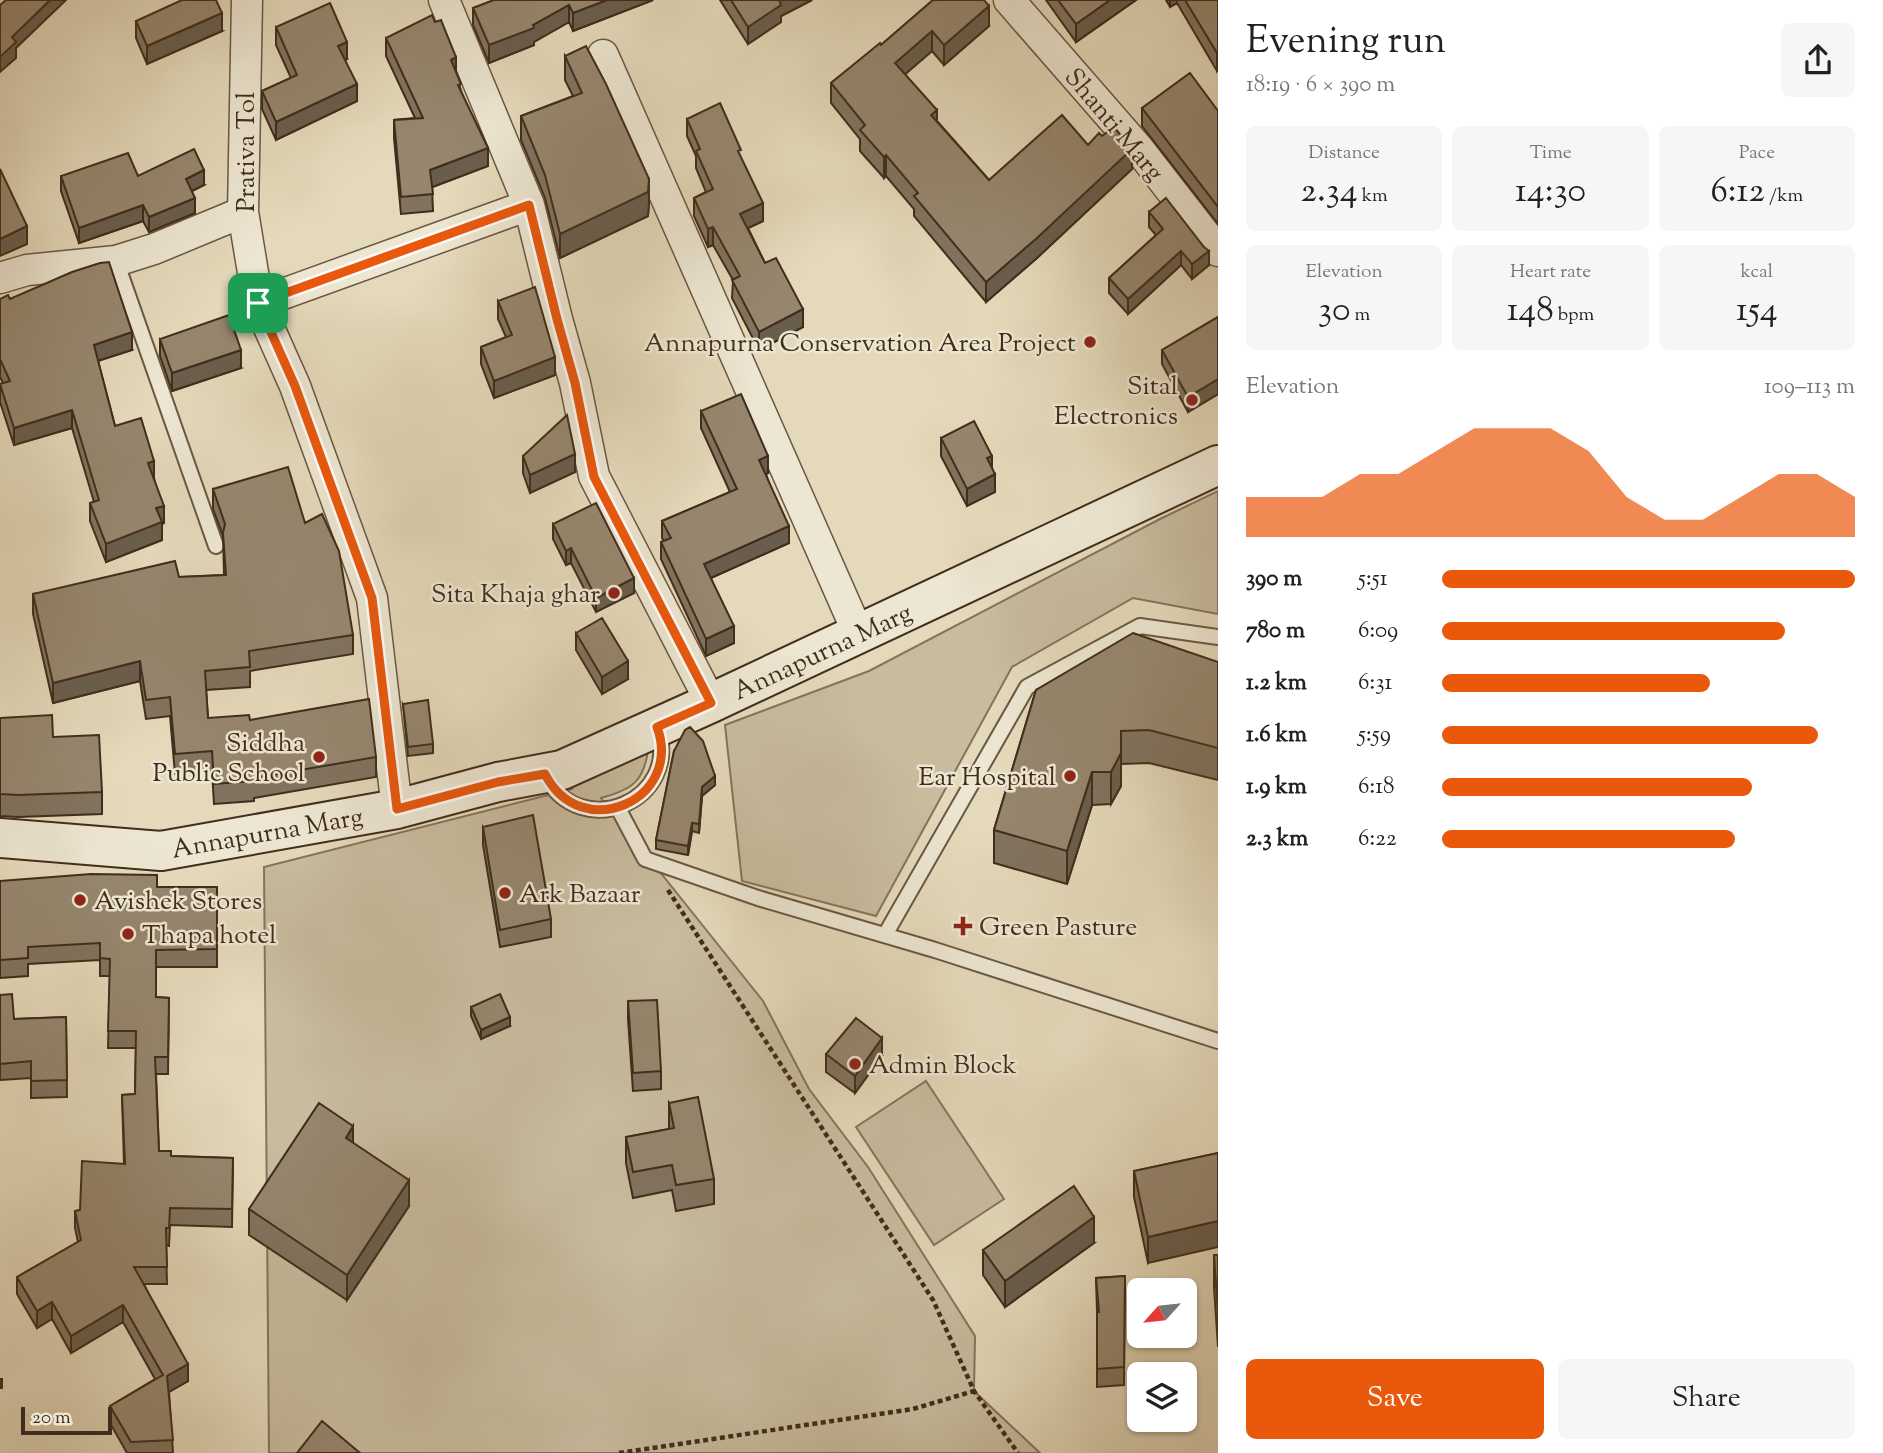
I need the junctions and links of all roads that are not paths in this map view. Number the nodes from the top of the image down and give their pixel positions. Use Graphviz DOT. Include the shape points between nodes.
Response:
graph roads {
  1 [pos="247,0"];
  2 [pos="444,0"];
  3 [pos="1009,0"];
  4 [pos="603,55"];
  5 [pos="529,205"];
  6 [pos="243,212"];
  7 [pos="1218,251"];
  8 [pos="116,261"];
  9 [pos="0,278"];
  10 [pos="258,303"];
  11 [pos="1218,465"];
  12 [pos="216,546"];
  13 [pos="858,634"];
  14 [pos="1218,638"];
  15 [pos="711,703"];
  16 [pos="657,727"];
  17 [pos="545,774"];
  18 [pos="618,808"];
  19 [pos="397,809"];
  20 [pos="0,838"];
  21 [pos="885,935"];
  22 [pos="1218,1041"];
  1 -- 6 [label="street, Prativa Tol"];
  2 -- 5 [label="street"];
  3 -- 7 [label="street, Shanti Marg" via="1138,148"];
  4 -- 13 [label="street"];
  5 -- 10 [label="street"];
  5 -- 15 [label="street" via="594,477"];
  6 -- 8 [label="street"];
  6 -- 10 [label="street, Prativa Tol"];
  8 -- 9 [label="street" via="27,270"];
  8 -- 12 [label="lane"];
  10 -- 19 [label="street, Prativa Tol" via="295,386 372,598"];
  11 -- 13 [label="main road, Annapurna Marg"];
  13 -- 15 [label="main road, Annapurna Marg"];
  14 -- 21 [label="lane" via="1140,626 1027,687"];
  15 -- 16 [label="main road, Annapurna Marg"];
  16 -- 17 [label="main road, Annapurna Marg" via="562,771"];
  16 -- 18 [label="lane" via="661,750 653,780 632,802"];
  17 -- 18 [label="lane" via="560,796 573,804 596,810"];
  17 -- 19 [label="main road, Annapurna Marg"];
  18 -- 21 [label="lane" via="645,859"];
  19 -- 20 [label="main road, Annapurna Marg" via="161,851"];
  21 -- 22 [label="lane"];
}
